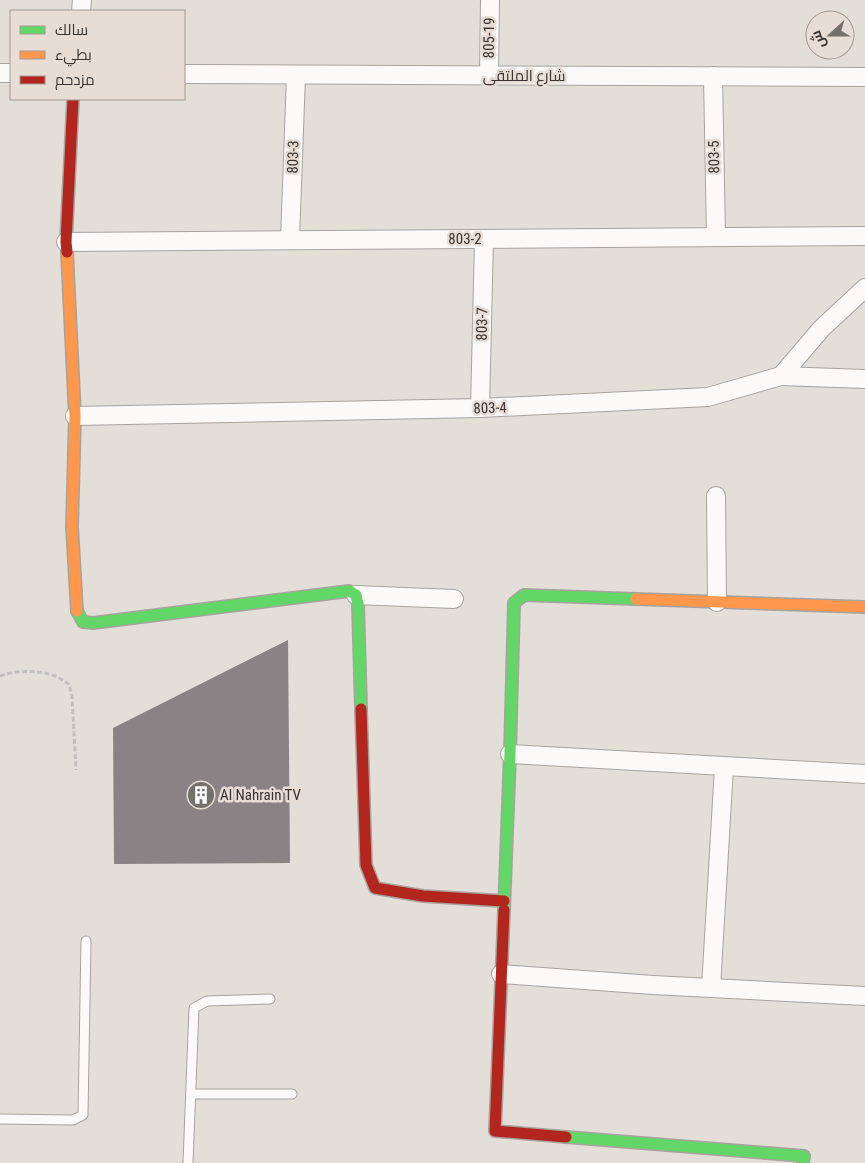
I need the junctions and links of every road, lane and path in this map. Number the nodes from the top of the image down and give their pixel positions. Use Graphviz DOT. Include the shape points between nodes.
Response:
graph roads {
  1 [pos="490,0"];
  2 [pos="185,74"];
  3 [pos="296,74"];
  4 [pos="489,75"];
  5 [pos="712,76"];
  6 [pos="865,77"];
  7 [pos="72,100"];
  8 [pos="865,236"];
  9 [pos="716,237"];
  10 [pos="484,239"];
  11 [pos="290,240"];
  12 [pos="66,242"];
  13 [pos="865,288"];
  14 [pos="781,376"];
  15 [pos="865,379"];
  16 [pos="480,408"];
  17 [pos="75,416"];
  18 [pos="716,496"];
  19 [pos="356,596"];
  20 [pos="454,599"];
  21 [pos="717,602"];
  22 [pos="865,607"];
  23 [pos="0,676"];
  24 [pos="510,754"];
  25 [pos="724,767"];
  26 [pos="76,770"];
  27 [pos="865,774"];
  28 [pos="504,901"];
  29 [pos="86,941"];
  30 [pos="501,974"];
  31 [pos="712,988"];
  32 [pos="865,996"];
  33 [pos="270,999"];
  34 [pos="191,1094"];
  35 [pos="292,1094"];
  36 [pos="0,1119"];
  37 [pos="188,1163"];
  38 [pos="803,1163"];
  1 -- 4 [label="street, 805-19"];
  2 -- 3 [label="street, شارع الملتقى"];
  3 -- 4 [label="street, شارع الملتقى"];
  3 -- 11 [label="street, 803-3"];
  4 -- 5 [label="street, شارع الملتقى"];
  5 -- 6 [label="street, شارع الملتقى"];
  5 -- 9 [label="street, 803-5"];
  7 -- 12 [label="street"];
  8 -- 9 [label="street, 803-2"];
  9 -- 10 [label="street, 803-2"];
  10 -- 11 [label="street, 803-2"];
  10 -- 16 [label="street, 803-7"];
  11 -- 12 [label="street, 803-2"];
  12 -- 17 [label="street"];
  13 -- 14 [label="street" via="822,328"];
  14 -- 15 [label="street, 803-4"];
  14 -- 16 [label="street, 803-4" via="708,397"];
  16 -- 17 [label="street, 803-4"];
  17 -- 19 [label="street" via="72,527 77,612 83,622 349,591"];
  18 -- 21 [label="street"];
  19 -- 20 [label="street"];
  19 -- 28 [label="street" via="366,865 375,888 431,897"];
  21 -- 22 [label="street"];
  21 -- 24 [label="street" via="524,595 514,604"];
  23 -- 26 [label="path" via="37,672 56,676 69,684"];
  24 -- 25 [label="street"];
  24 -- 28 [label="street"];
  25 -- 27 [label="street"];
  25 -- 31 [label="street"];
  28 -- 30 [label="street"];
  29 -- 36 [label="lane" via="83,1114 73,1120"];
  30 -- 31 [label="street"];
  30 -- 38 [label="street" via="495,1131 804,1156"];
  31 -- 32 [label="street"];
  33 -- 34 [label="lane" via="207,1001 194,1008"];
  34 -- 35 [label="lane"];
  34 -- 37 [label="lane"];
}
